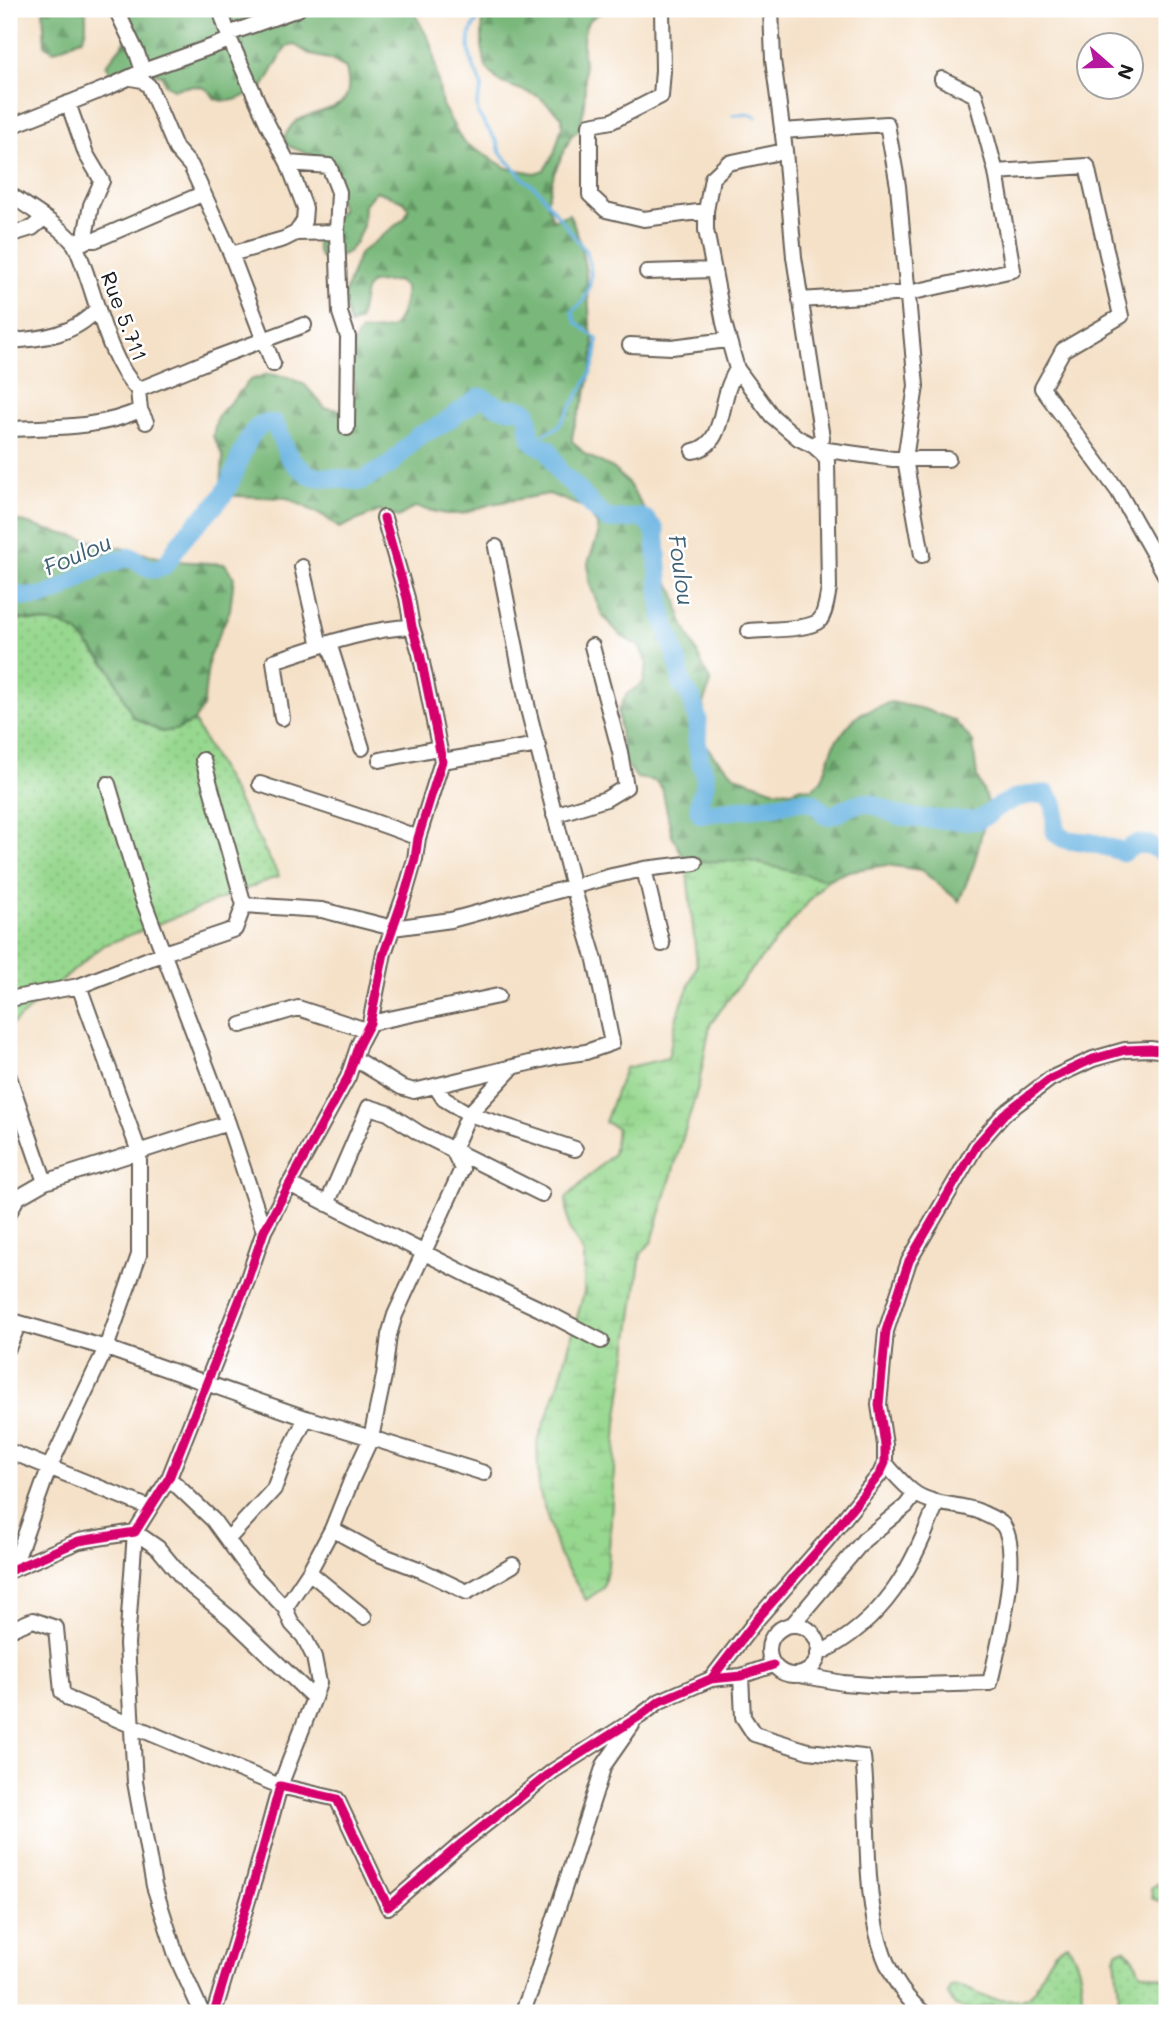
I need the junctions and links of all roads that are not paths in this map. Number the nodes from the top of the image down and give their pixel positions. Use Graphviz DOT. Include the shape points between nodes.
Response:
graph roads {
  1 [pos="116,9"];
  2 [pos="220,9"];
  3 [pos="298,9"];
  4 [pos="662,9"];
  5 [pos="771,9"];
  6 [pos="229,37"];
  7 [pos="137,74"];
  8 [pos="942,79"];
  9 [pos="68,103"];
  10 [pos="9,127"];
  11 [pos="782,131"];
  12 [pos="785,151"];
  13 [pos="288,163"];
  14 [pos="996,172"];
  15 [pos="9,194"];
  16 [pos="202,194"];
  17 [pos="706,211"];
  18 [pos="44,218"];
  19 [pos="337,232"];
  20 [pos="296,233"];
  21 [pos="9,235"];
  22 [pos="77,240"];
  23 [pos="231,254"];
  24 [pos="714,270"];
  25 [pos="647,272"];
  26 [pos="909,293"];
  27 [pos="800,300"];
  28 [pos="97,309"];
  29 [pos="304,326"];
  30 [pos="264,339"];
  31 [pos="727,340"];
  32 [pos="9,341"];
  33 [pos="630,345"];
  34 [pos="273,364"];
  35 [pos="737,369"];
  36 [pos="138,390"];
  37 [pos="347,428"];
  38 [pos="9,429"];
  39 [pos="814,446"];
  40 [pos="693,451"];
  41 [pos="905,458"];
  42 [pos="948,459"];
  43 [pos="384,518"];
  44 [pos="496,547"];
  45 [pos="922,555"];
  46 [pos="302,567"];
  47 [pos="1167,578"];
  48 [pos="412,627"];
  49 [pos="749,631"];
  50 [pos="325,645"];
  51 [pos="592,646"];
  52 [pos="282,718"];
  53 [pos="538,744"];
  54 [pos="362,748"];
  55 [pos="440,755"];
  56 [pos="203,760"];
  57 [pos="380,760"];
  58 [pos="260,783"];
  59 [pos="108,784"];
  60 [pos="554,815"];
  61 [pos="418,838"];
  62 [pos="695,863"];
  63 [pos="644,869"];
  64 [pos="573,887"];
  65 [pos="244,905"];
  66 [pos="393,928"];
  67 [pos="662,944"];
  68 [pos="164,953"];
  69 [pos="79,986"];
  70 [pos="498,996"];
  71 [pos="9,999"];
  72 [pos="241,1025"];
  73 [pos="368,1026"];
  74 [pos="1167,1051"];
  75 [pos="355,1059"];
  76 [pos="512,1068"];
  77 [pos="9,1077"];
  78 [pos="436,1087"];
  79 [pos="469,1114"];
  80 [pos="228,1123"];
  81 [pos="575,1149"];
  82 [pos="453,1150"];
  83 [pos="139,1152"];
  84 [pos="45,1182"];
  85 [pos="289,1184"];
  86 [pos="542,1194"];
  87 [pos="327,1204"];
  88 [pos="9,1213"];
  89 [pos="264,1231"];
  90 [pos="424,1253"];
  91 [pos="14,1321"];
  92 [pos="601,1341"];
  93 [pos="9,1346"];
  94 [pos="106,1348"];
  95 [pos="206,1382"];
  96 [pos="306,1418"];
  97 [pos="371,1438"];
  98 [pos="9,1451"];
  99 [pos="885,1463"];
  100 [pos="49,1468"];
  101 [pos="484,1473"];
  102 [pos="169,1478"];
  103 [pos="915,1494"];
  104 [pos="937,1502"];
  105 [pos="150,1508"];
  106 [pos="332,1529"];
  107 [pos="135,1532"];
  108 [pos="228,1539"];
  109 [pos="513,1566"];
  110 [pos="11,1570"];
  111 [pos="309,1572"];
  112 [pos="285,1608"];
  113 [pos="364,1617"];
  114 [pos="792,1625"];
  115 [pos="9,1630"];
  116 [pos="818,1654"];
  117 [pos="774,1665"];
  118 [pos="800,1675"];
  119 [pos="741,1676"];
  120 [pos="711,1679"];
  121 [pos="314,1698"];
  122 [pos="640,1716"];
  123 [pos="132,1725"];
  124 [pos="280,1786"];
  125 [pos="202,2013"];
  126 [pos="214,2013"];
  127 [pos="522,2013"];
  128 [pos="924,2013"];
  1 -- 7 [label="street" via="137,52"];
  2 -- 6 [label="street"];
  3 -- 6 [label="street"];
  4 -- 17 [label="street" via="661,96 612,121 590,125 590,195 606,210 644,219"];
  5 -- 11 [label="street"];
  6 -- 7 [label="street"];
  6 -- 13 [label="street"];
  7 -- 9 [label="street"];
  7 -- 16 [label="street" via="149,86 176,149 191,166"];
  8 -- 14 [label="street" via="975,95"];
  9 -- 10 [label="street"];
  9 -- 22 [label="street" via="86,154 102,181"];
  11 -- 12 [label="street"];
  11 -- 26 [label="street" via="887,124"];
  12 -- 17 [label="street" via="728,163 712,178"];
  12 -- 27 [label="street"];
  13 -- 19 [label="street" via="329,166 339,192"];
  13 -- 20 [label="street" via="305,208"];
  14 -- 26 [label="street" via="1013,270"];
  14 -- 47 [label="street" via="1087,166 1121,316 1063,350 1042,388 1118,491"];
  15 -- 18 [label="street, Rue 5.711"];
  16 -- 22 [label="street" via="95,240"];
  16 -- 23 [label="street"];
  17 -- 24 [label="street"];
  18 -- 21 [label="street" via="32,228"];
  18 -- 22 [label="street, Rue 5.711"];
  19 -- 20 [label="street"];
  19 -- 37 [label="street" via="340,313 348,337"];
  20 -- 23 [label="street"];
  22 -- 28 [label="street, Rue 5.711"];
  23 -- 30 [label="street"];
  24 -- 25 [label="street"];
  24 -- 31 [label="street"];
  26 -- 27 [label="street"];
  26 -- 41 [label="street" via="916,386"];
  27 -- 39 [label="street" via="822,438"];
  28 -- 32 [label="street" via="58,335"];
  28 -- 36 [label="street, Rue 5.711" via="127,379"];
  29 -- 30 [label="street, Rue 5.711"];
  30 -- 34 [label="street"];
  30 -- 36 [label="street, Rue 5.711"];
  31 -- 33 [label="street" via="672,347"];
  31 -- 35 [label="street"];
  35 -- 39 [label="street" via="772,416"];
  35 -- 40 [label="street" via="718,429 707,446"];
  36 -- 38 [label="street" via="143,416 91,425"];
  39 -- 41 [label="street"];
  39 -- 49 [label="street" via="827,461 829,588 825,607 820,620 809,626"];
  41 -- 42 [label="street"];
  41 -- 45 [label="street"];
  43 -- 48 [label="street"];
  44 -- 53 [label="street"];
  46 -- 50 [label="street"];
  48 -- 50 [label="street" via="394,627"];
  48 -- 55 [label="street"];
  50 -- 52 [label="street" via="274,661"];
  50 -- 54 [label="street"];
  51 -- 60 [label="street" via="626,787 606,799"];
  53 -- 55 [label="street"];
  53 -- 60 [label="street"];
  55 -- 57 [label="street"];
  55 -- 61 [label="street"];
  56 -- 65 [label="street"];
  58 -- 61 [label="street"];
  59 -- 68 [label="street" via="140,892"];
  60 -- 64 [label="street"];
  61 -- 66 [label="street"];
  62 -- 63 [label="street"];
  63 -- 64 [label="street"];
  63 -- 67 [label="street"];
  64 -- 66 [label="street" via="451,920"];
  64 -- 76 [label="street" via="595,960 612,1043"];
  65 -- 66 [label="street" via="322,911"];
  65 -- 68 [label="street" via="235,929"];
  66 -- 73 [label="street"];
  68 -- 69 [label="street"];
  68 -- 80 [label="street"];
  69 -- 71 [label="street"];
  69 -- 83 [label="street"];
  70 -- 73 [label="street"];
  72 -- 73 [label="street" via="298,1008"];
  73 -- 75 [label="street"];
  74 -- 99 [label="street" via="1125,1050 1050,1079 1004,1114 976,1146 909,1261 886,1331 879,1405"];
  75 -- 78 [label="street" via="401,1087 414,1091"];
  75 -- 85 [label="street"];
  76 -- 78 [label="street"];
  76 -- 79 [label="street"];
  77 -- 84 [label="street"];
  78 -- 79 [label="street" via="444,1099"];
  79 -- 81 [label="street"];
  79 -- 82 [label="street"];
  80 -- 83 [label="street"];
  80 -- 89 [label="street"];
  82 -- 86 [label="street"];
  82 -- 87 [label="street" via="369,1107"];
  82 -- 90 [label="street" via="462,1169"];
  83 -- 84 [label="street"];
  83 -- 94 [label="street" via="139,1255"];
  84 -- 88 [label="street" via="17,1198"];
  85 -- 87 [label="street"];
  85 -- 89 [label="street"];
  87 -- 90 [label="street"];
  89 -- 95 [label="street"];
  90 -- 92 [label="street"];
  90 -- 97 [label="street" via="389,1335"];
  91 -- 93 [label="street"];
  91 -- 94 [label="street"];
  94 -- 95 [label="street"];
  94 -- 100 [label="street"];
  95 -- 96 [label="street"];
  95 -- 102 [label="street"];
  96 -- 97 [label="street"];
  96 -- 108 [label="street" via="274,1489"];
  97 -- 101 [label="street"];
  97 -- 106 [label="street"];
  98 -- 100 [label="street"];
  99 -- 103 [label="street"];
  99 -- 120 [label="street" via="842,1522 758,1617"];
  100 -- 105 [label="street"];
  100 -- 110 [label="street"];
  102 -- 105 [label="street"];
  102 -- 108 [label="street"];
  103 -- 104 [label="street"];
  103 -- 114 [label="street" via="864,1540"];
  104 -- 116 [label="street" via="923,1542 885,1603 853,1634"];
  104 -- 118 [label="street" via="979,1512 1001,1524 1010,1542 1003,1627 990,1683 884,1686"];
  105 -- 107 [label="street"];
  106 -- 109 [label="street" via="467,1592"];
  106 -- 111 [label="street"];
  107 -- 110 [label="street" via="79,1541"];
  107 -- 121 [label="street" via="158,1548 186,1582"];
  107 -- 123 [label="street" via="127,1644"];
  108 -- 112 [label="street"];
  111 -- 112 [label="street"];
  111 -- 113 [label="street"];
  112 -- 121 [label="street" via="314,1657 318,1683"];
  114 -- 116 [label="street" via="812,1633"];
  114 -- 117 [label="street" via="776,1632 771,1640 769,1657"];
  115 -- 123 [label="street" via="33,1620 56,1629 62,1692"];
  116 -- 118 [label="street" via="812,1667"];
  117 -- 118 [label="street" via="781,1672"];
  117 -- 119 [label="street"];
  119 -- 120 [label="street"];
  119 -- 128 [label="street" via="743,1717 754,1734 808,1751 863,1757 873,1916 891,1972"];
  120 -- 122 [label="street" via="660,1701"];
  121 -- 124 [label="street"];
  122 -- 124 [label="street" via="553,1771 388,1907 337,1799"];
  122 -- 127 [label="street" via="604,1765"];
  123 -- 124 [label="street"];
  123 -- 125 [label="street" via="135,1782 154,1886 177,1958"];
  124 -- 126 [label="street"];
}
